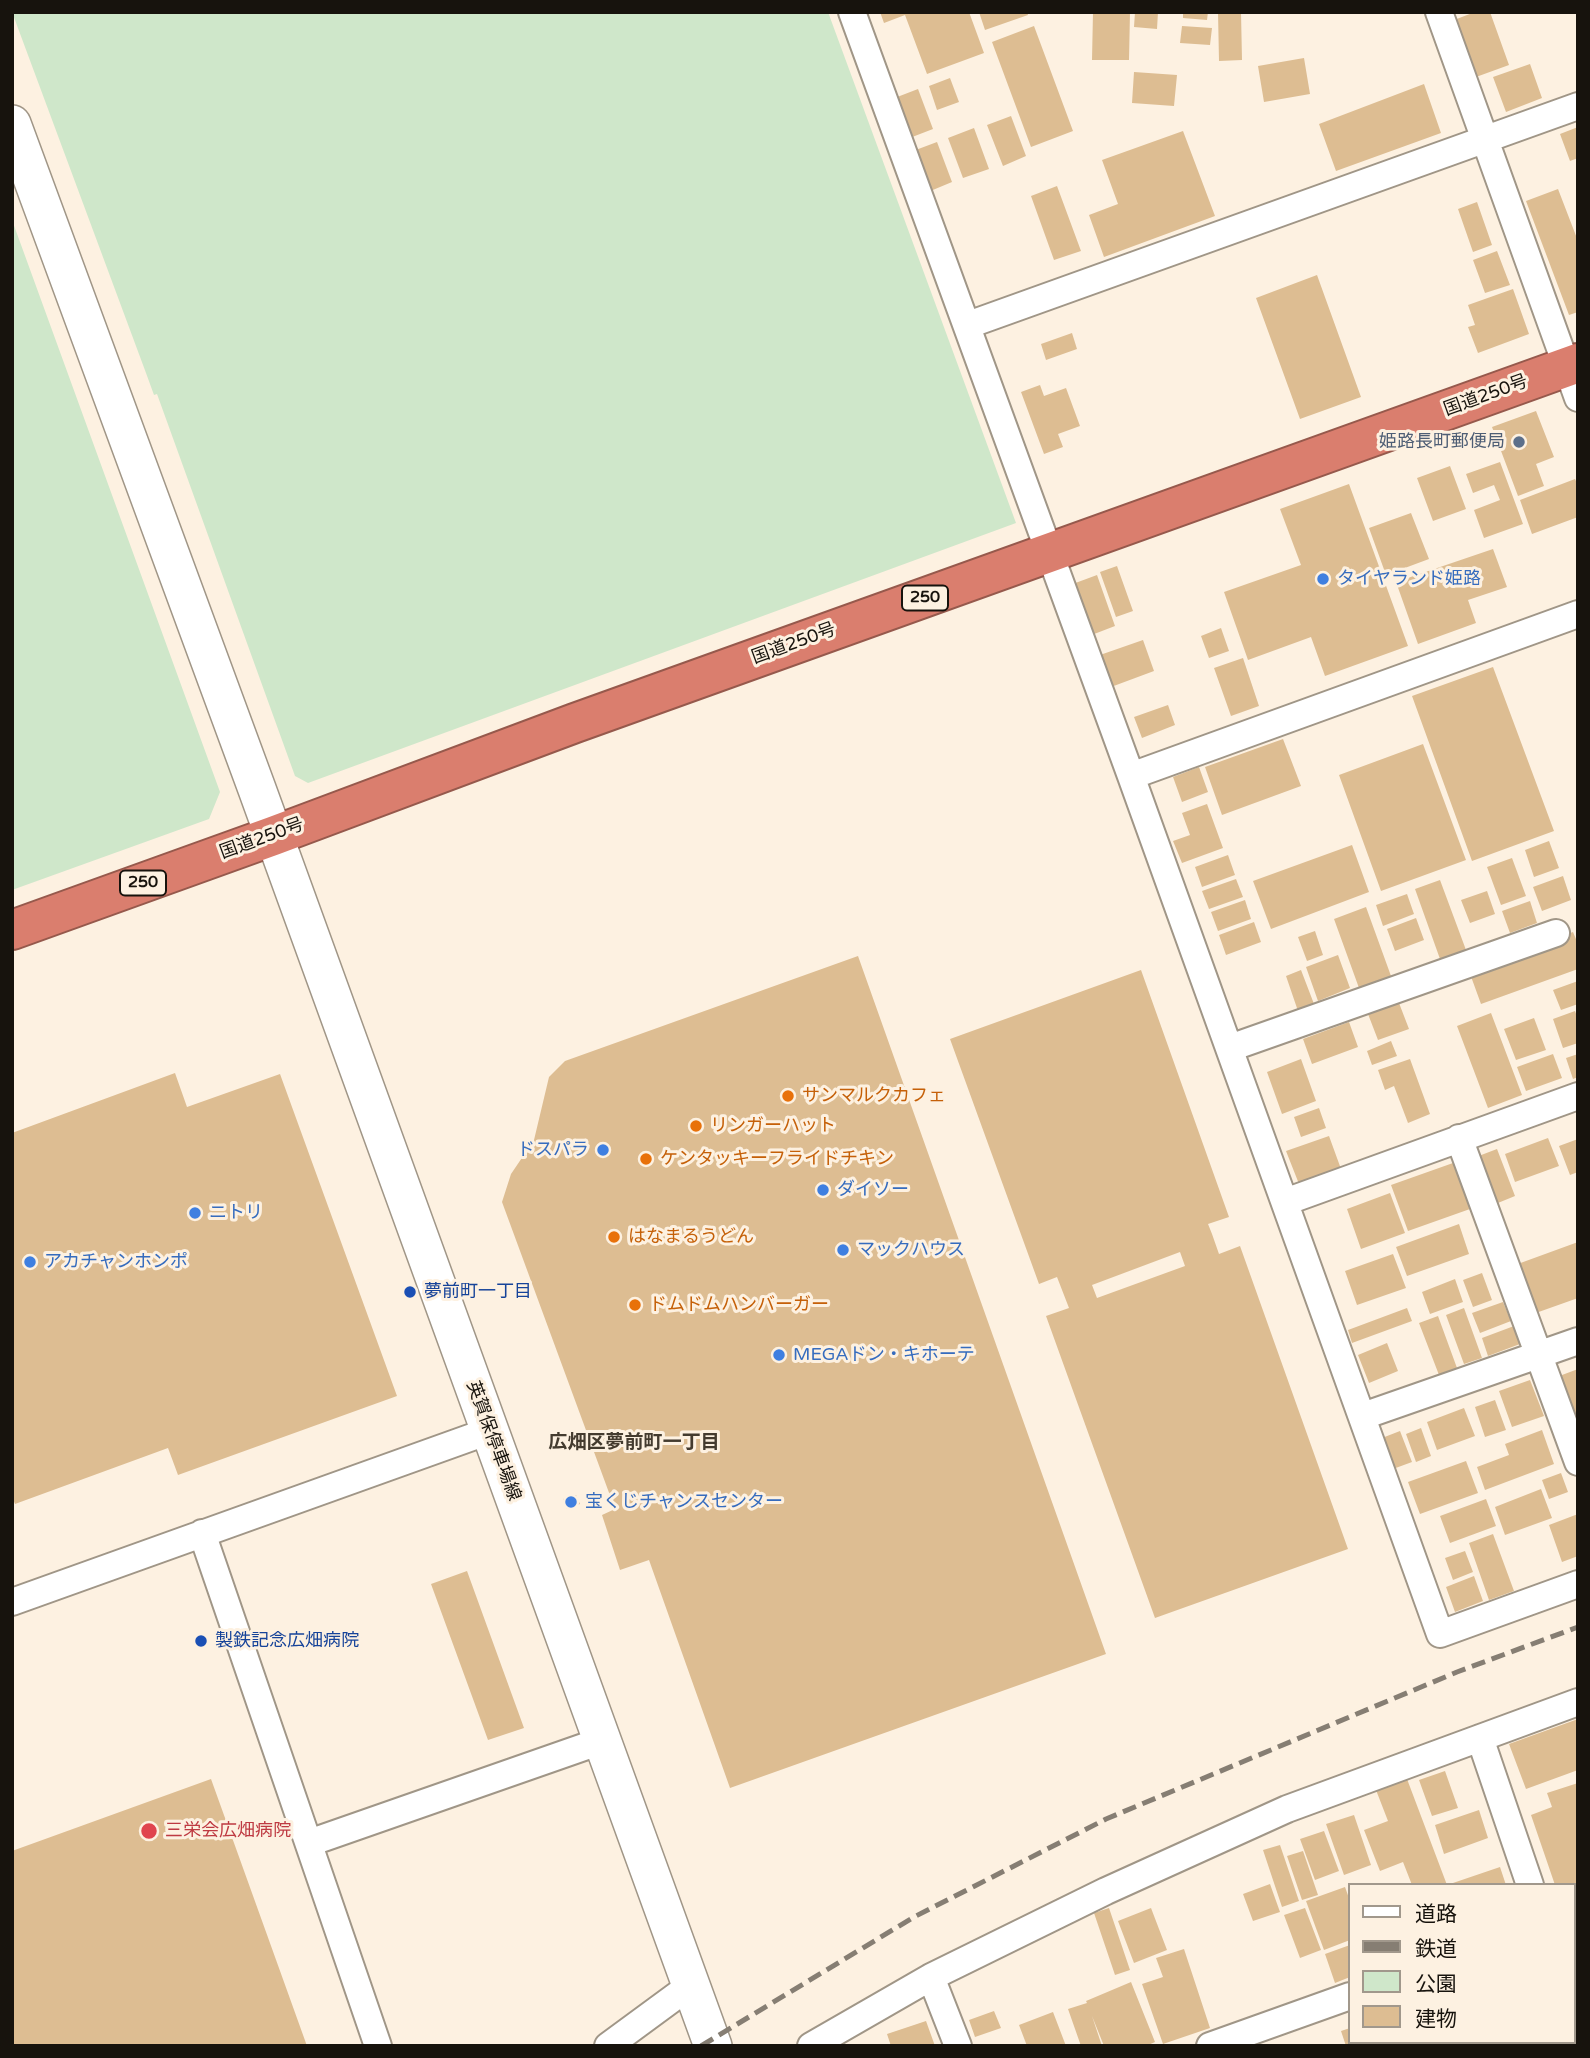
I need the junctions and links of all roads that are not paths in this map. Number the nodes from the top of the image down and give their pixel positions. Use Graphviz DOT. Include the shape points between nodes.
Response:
graph roads {
  1 [pos="852,12"];
  2 [pos="1439,12"];
  3 [pos="1578,106"];
  4 [pos="12,124"];
  5 [pos="1485,139"];
  6 [pos="968,325"];
  7 [pos="1574,376"];
  8 [pos="1050,553"];
  9 [pos="1578,614"];
  10 [pos="1132,776"];
  11 [pos="273,836"];
  12 [pos="12,930"];
  13 [pos="1556,933"];
  14 [pos="1230,1048"];
  15 [pos="1578,1096"];
  16 [pos="1459,1138"];
  17 [pos="1285,1202"];
  18 [pos="1578,1341"];
  19 [pos="1538,1354"];
  20 [pos="1363,1416"];
  21 [pos="489,1431"];
  22 [pos="1578,1462"];
  23 [pos="202,1533"];
  24 [pos="1578,1584"];
  25 [pos="13,1598"];
  26 [pos="1578,1702"];
  27 [pos="1480,1738"];
  28 [pos="601,1741"];
  29 [pos="309,1843"];
  30 [pos="1529,1883"];
  31 [pos="931,1977"];
  32 [pos="691,1985"];
  33 [pos="1348,1997"];
  34 [pos="378,2046"];
  35 [pos="608,2046"];
  36 [pos="713,2046"];
  37 [pos="811,2046"];
  38 [pos="958,2046"];
  39 [pos="1210,2046"];
  1 -- 6 [label="street"];
  2 -- 5 [label="street"];
  3 -- 5 [label="street"];
  4 -- 11 [label="main road, 英賀保停車場線"];
  5 -- 6 [label="street"];
  5 -- 7 [label="street"];
  6 -- 8 [label="street"];
  7 -- 8 [label="highway, 国道250号 / 250"];
  8 -- 10 [label="street"];
  8 -- 11 [label="highway, 国道250号 / 250"];
  9 -- 10 [label="street"];
  10 -- 14 [label="street"];
  11 -- 12 [label="highway, 国道250号 / 250"];
  11 -- 21 [label="main road, 英賀保停車場線"];
  13 -- 14 [label="street"];
  14 -- 17 [label="street"];
  15 -- 16 [label="street"];
  16 -- 17 [label="street"];
  16 -- 19 [label="street"];
  17 -- 20 [label="street"];
  18 -- 19 [label="street"];
  19 -- 20 [label="street"];
  19 -- 22 [label="street"];
  20 -- 24 [label="street" via="1440,1634"];
  21 -- 23 [label="street"];
  21 -- 28 [label="main road, 英賀保停車場線"];
  23 -- 25 [label="street"];
  23 -- 29 [label="street"];
  26 -- 27 [label="street"];
  27 -- 30 [label="street"];
  27 -- 31 [label="street" via="1286,1809"];
  28 -- 29 [label="street"];
  28 -- 32 [label="main road, 英賀保停車場線"];
  29 -- 34 [label="street"];
  31 -- 37 [label="street"];
  31 -- 38 [label="street"];
  32 -- 35 [label="street"];
  32 -- 36 [label="main road, 英賀保停車場線"];
  33 -- 39 [label="street"];
}
